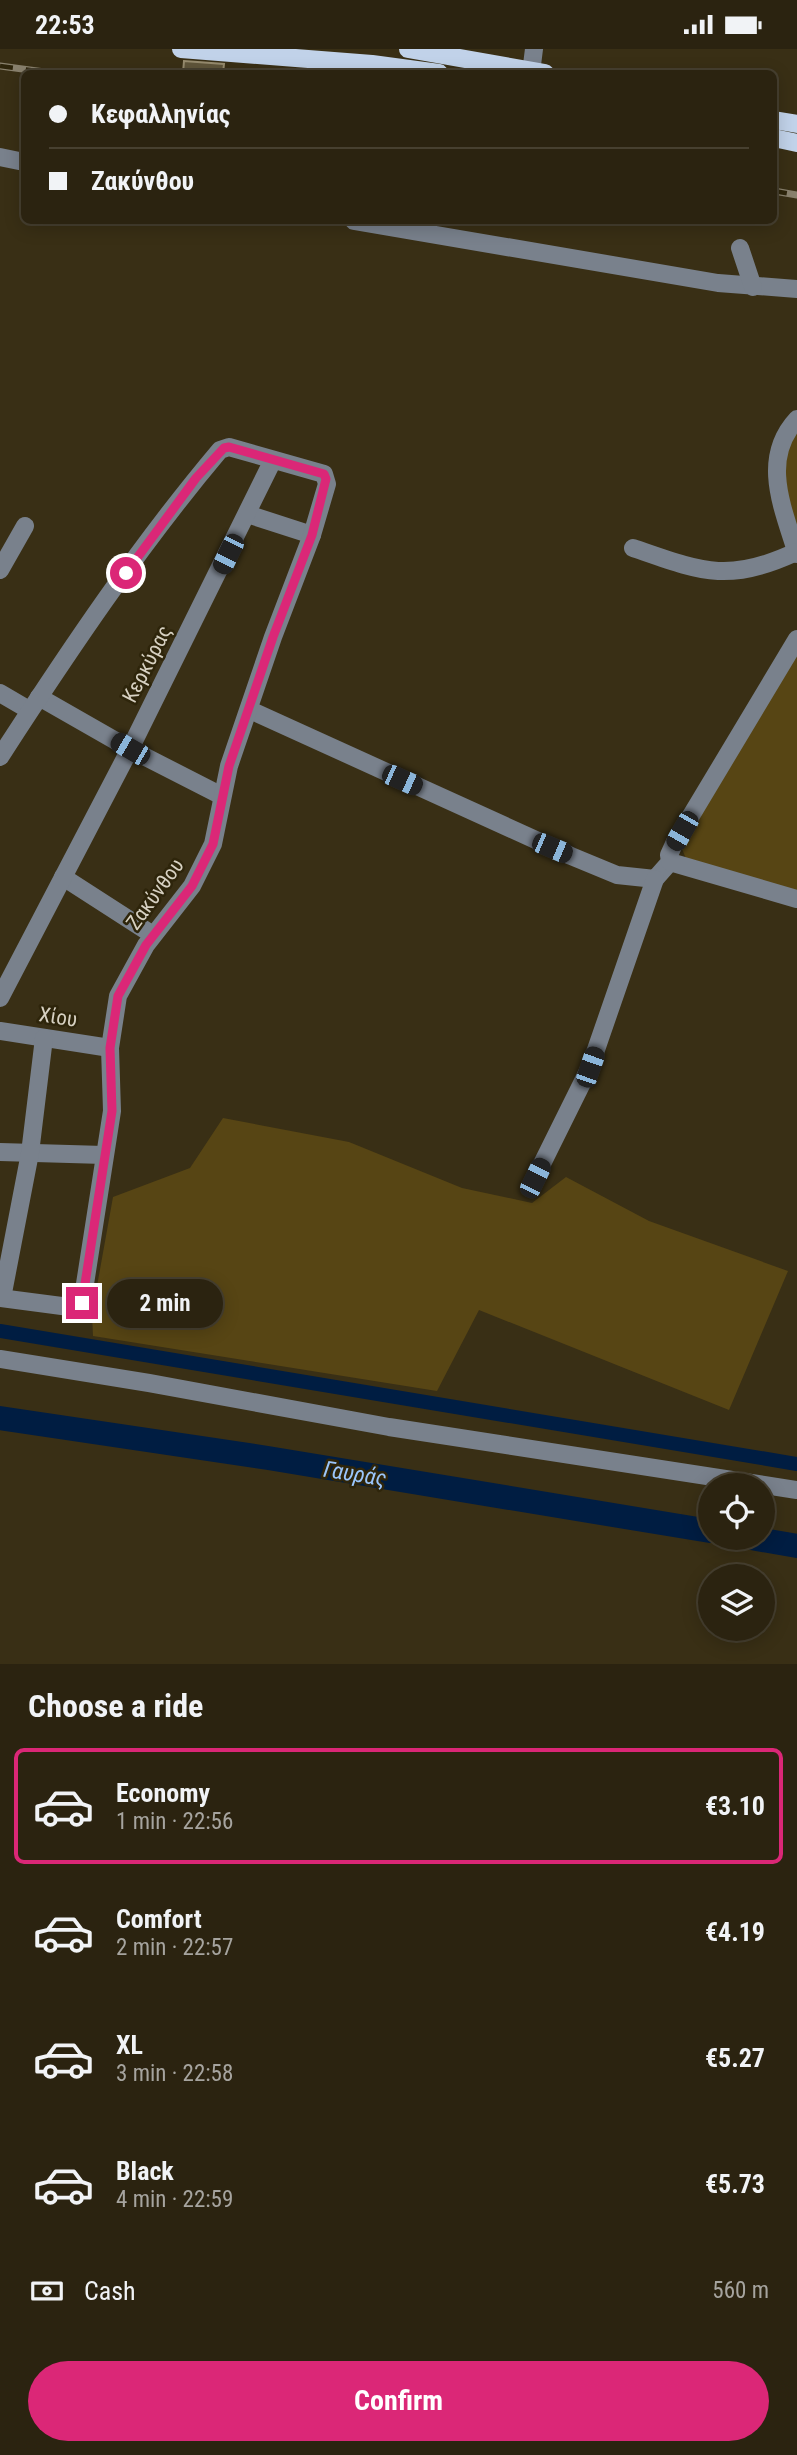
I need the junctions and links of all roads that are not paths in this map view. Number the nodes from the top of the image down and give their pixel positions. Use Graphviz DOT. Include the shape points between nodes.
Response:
graph roads {
  1 [pos="181,49"];
  2 [pos="408,49"];
  3 [pos="534,49"];
  4 [pos="417,70"];
  5 [pos="520,70"];
  6 [pos="536,70"];
  7 [pos="777,121"];
  8 [pos="797,124"];
  9 [pos="777,139"];
  10 [pos="797,143"];
  11 [pos="0,157"];
  12 [pos="21,161"];
  13 [pos="372,224"];
  14 [pos="740,248"];
  15 [pos="753,287"];
  16 [pos="797,289"];
  17 [pos="797,419"];
  18 [pos="273,460"];
  19 [pos="247,514"];
  20 [pos="24,526"];
  21 [pos="312,535"];
  22 [pos="633,548"];
  23 [pos="797,553"];
  24 [pos="0,570"];
  25 [pos="797,639"];
  26 [pos="0,693"];
  27 [pos="34,704"];
  28 [pos="250,710"];
  29 [pos="130,749"];
  30 [pos="0,757"];
  31 [pos="222,796"];
  32 [pos="670,862"];
  33 [pos="62,877"];
  34 [pos="655,879"];
  35 [pos="797,899"];
  36 [pos="153,935"];
  37 [pos="0,997"];
  38 [pos="0,1031"];
  39 [pos="44,1038"];
  40 [pos="110,1048"];
  41 [pos="0,1152"];
  42 [pos="30,1153"];
  43 [pos="104,1155"];
  44 [pos="535,1178"];
  45 [pos="1,1298"];
  46 [pos="0,1359"];
  47 [pos="797,1490"];
  1 -- 4 [label="main road"];
  2 -- 5 [label="main road"];
  3 -- 6 [label="street"];
  7 -- 8 [label="main road"];
  9 -- 10 [label="main road"];
  11 -- 12 [label="street"];
  13 -- 15 [label="street"];
  14 -- 15 [label="street"];
  15 -- 16 [label="street"];
  17 -- 23 [label="street" via="780,443 775,474"];
  18 -- 19 [label="street, Κερκύρας"];
  18 -- 21 [label="street, Ζακύνθου" via="324,474 327,484"];
  18 -- 27 [label="street" via="229,447 220,450 162,523"];
  19 -- 21 [label="street"];
  19 -- 29 [label="street, Κερκύρας"];
  20 -- 24 [label="street"];
  21 -- 28 [label="street, Ζακύνθου"];
  22 -- 23 [label="street" via="715,573 754,569"];
  25 -- 32 [label="street" via="674,844"];
  26 -- 27 [label="street"];
  27 -- 29 [label="street"];
  27 -- 30 [label="street"];
  28 -- 31 [label="street, Ζακύνθου"];
  28 -- 34 [label="street" via="571,856 617,874"];
  29 -- 31 [label="street"];
  29 -- 33 [label="street, Κερκύρας"];
  31 -- 36 [label="street, Ζακύνθου" via="213,844 202,870"];
  32 -- 34 [label="street"];
  32 -- 35 [label="street"];
  33 -- 36 [label="street"];
  33 -- 37 [label="street, Κερκύρας"];
  34 -- 44 [label="street" via="590,1067"];
  36 -- 40 [label="street, Ζακύνθου" via="118,996"];
  38 -- 39 [label="street, Χίου"];
  39 -- 40 [label="street, Χίου"];
  39 -- 42 [label="street"];
  40 -- 43 [label="street, Ζακύνθου" via="113,1100"];
  41 -- 42 [label="street"];
  42 -- 43 [label="street"];
  42 -- 45 [label="street"];
  43 -- 45 [label="street, Ζακύνθου" via="82,1303 77,1308"];
  46 -- 47 [label="street" via="389,1427"];
}
